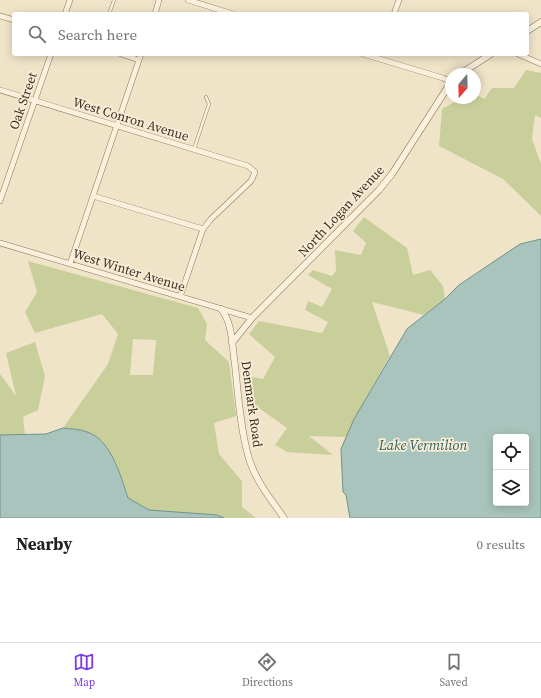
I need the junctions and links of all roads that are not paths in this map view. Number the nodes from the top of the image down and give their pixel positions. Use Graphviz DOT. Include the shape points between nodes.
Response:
graph roads {
  1 [pos="70,0"];
  2 [pos="114,0"];
  3 [pos="160,0"];
  4 [pos="188,0"];
  5 [pos="399,0"];
  6 [pos="66,12"];
  7 [pos="110,12"];
  8 [pos="156,12"];
  9 [pos="227,12"];
  10 [pos="395,12"];
  11 [pos="0,16"];
  12 [pos="12,19"];
  13 [pos="541,22"];
  14 [pos="529,30"];
  15 [pos="50,56"];
  16 [pos="126,56"];
  17 [pos="140,56"];
  18 [pos="379,56"];
  19 [pos="488,56"];
  20 [pos="523,56"];
  21 [pos="139,60"];
  22 [pos="541,64"];
  23 [pos="469,68"];
  24 [pos="445,79"];
  25 [pos="0,90"];
  26 [pos="445,91"];
  27 [pos="206,97"];
  28 [pos="35,102"];
  29 [pos="117,127"];
  30 [pos="193,149"];
  31 [pos="93,196"];
  32 [pos="0,201"];
  33 [pos="203,229"];
  34 [pos="0,243"];
  35 [pos="70,264"];
  36 [pos="180,297"];
  37 [pos="221,309"];
  38 [pos="252,318"];
  39 [pos="232,343"];
  40 [pos="284,518"];
  1 -- 6 [label="street"];
  2 -- 7 [label="lane"];
  3 -- 8 [label="street"];
  4 -- 9 [label="street"];
  5 -- 10 [label="street"];
  11 -- 12 [label="street"];
  13 -- 14 [label="street"];
  15 -- 28 [label="street, Oak Street"];
  16 -- 21 [label="street"];
  17 -- 21 [label="street"];
  18 -- 24 [label="street"];
  19 -- 23 [label="street"];
  20 -- 22 [label="street"];
  21 -- 29 [label="street"];
  25 -- 28 [label="street, West Conron Avenue"];
  26 -- 38 [label="street, North Logan Avenue" via="379,190"];
  27 -- 30 [label="lane" via="209,104"];
  28 -- 29 [label="street, West Conron Avenue"];
  28 -- 32 [label="street, Oak Street"];
  29 -- 30 [label="street, West Conron Avenue"];
  29 -- 31 [label="street"];
  30 -- 33 [label="street, West Conron Avenue" via="248,166 255,172 251,181"];
  31 -- 33 [label="street"];
  31 -- 35 [label="street"];
  33 -- 36 [label="street"];
  34 -- 35 [label="street, West Winter Avenue"];
  35 -- 36 [label="street, West Winter Avenue"];
  36 -- 37 [label="street, West Winter Avenue"];
  37 -- 38 [label="street, West Winter Avenue"];
  37 -- 39 [label="street, Denmark Road" via="228,321"];
  38 -- 39 [label="street, North Logan Avenue"];
  39 -- 40 [label="street, Denmark Road" via="248,456 261,486"];
}
